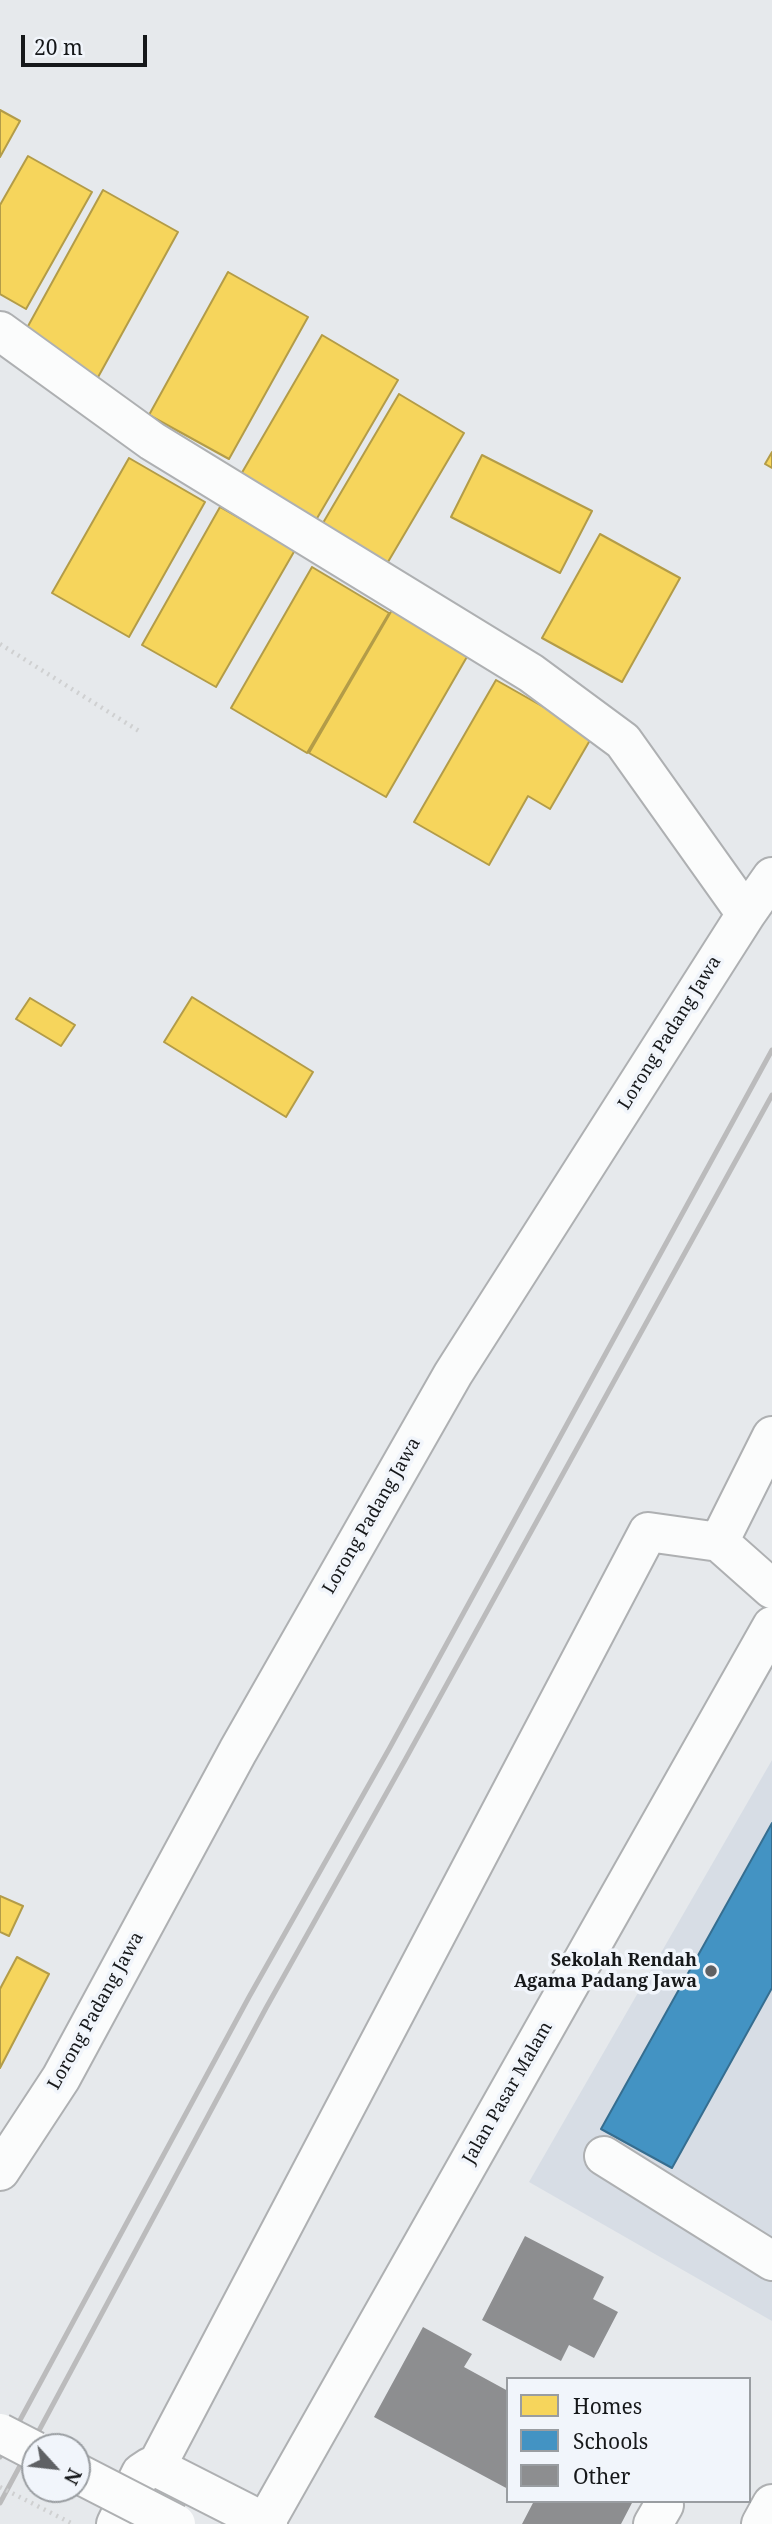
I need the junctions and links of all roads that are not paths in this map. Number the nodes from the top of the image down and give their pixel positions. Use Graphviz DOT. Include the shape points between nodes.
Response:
graph roads {
  1 [pos="0,331"];
  2 [pos="772,877"];
  3 [pos="746,914"];
  4 [pos="772,1436"];
  5 [pos="719,1542"];
  6 [pos="772,1589"];
  7 [pos="772,1626"];
  8 [pos="604,2156"];
  9 [pos="0,2171"];
  10 [pos="772,2261"];
  11 [pos="0,2433"];
  12 [pos="21,2444"];
  13 [pos="156,2467"];
  14 [pos="91,2480"];
  15 [pos="772,2504"];
  16 [pos="266,2523"];
  17 [pos="116,2524"];
  18 [pos="176,2524"];
  19 [pos="761,2524"];
  1 -- 3 [label="street" via="152,441 531,673 623,741"];
  2 -- 3 [label="street, Lorong Padang Jawa"];
  3 -- 9 [label="street, Lorong Padang Jawa" via="453,1374 238,1751 61,2078"];
  4 -- 5 [label="street"];
  5 -- 6 [label="street"];
  5 -- 13 [label="street" via="648,1532"];
  7 -- 16 [label="street, Jalan Pasar Malam"];
  8 -- 10 [label="street"];
  11 -- 12 [label="street, bridge"];
  13 -- 16 [label="street"];
  13 -- 17 [label="street" via="141,2473"];
  14 -- 18 [label="street, bridge"];
  15 -- 19 [label="street"];
}
